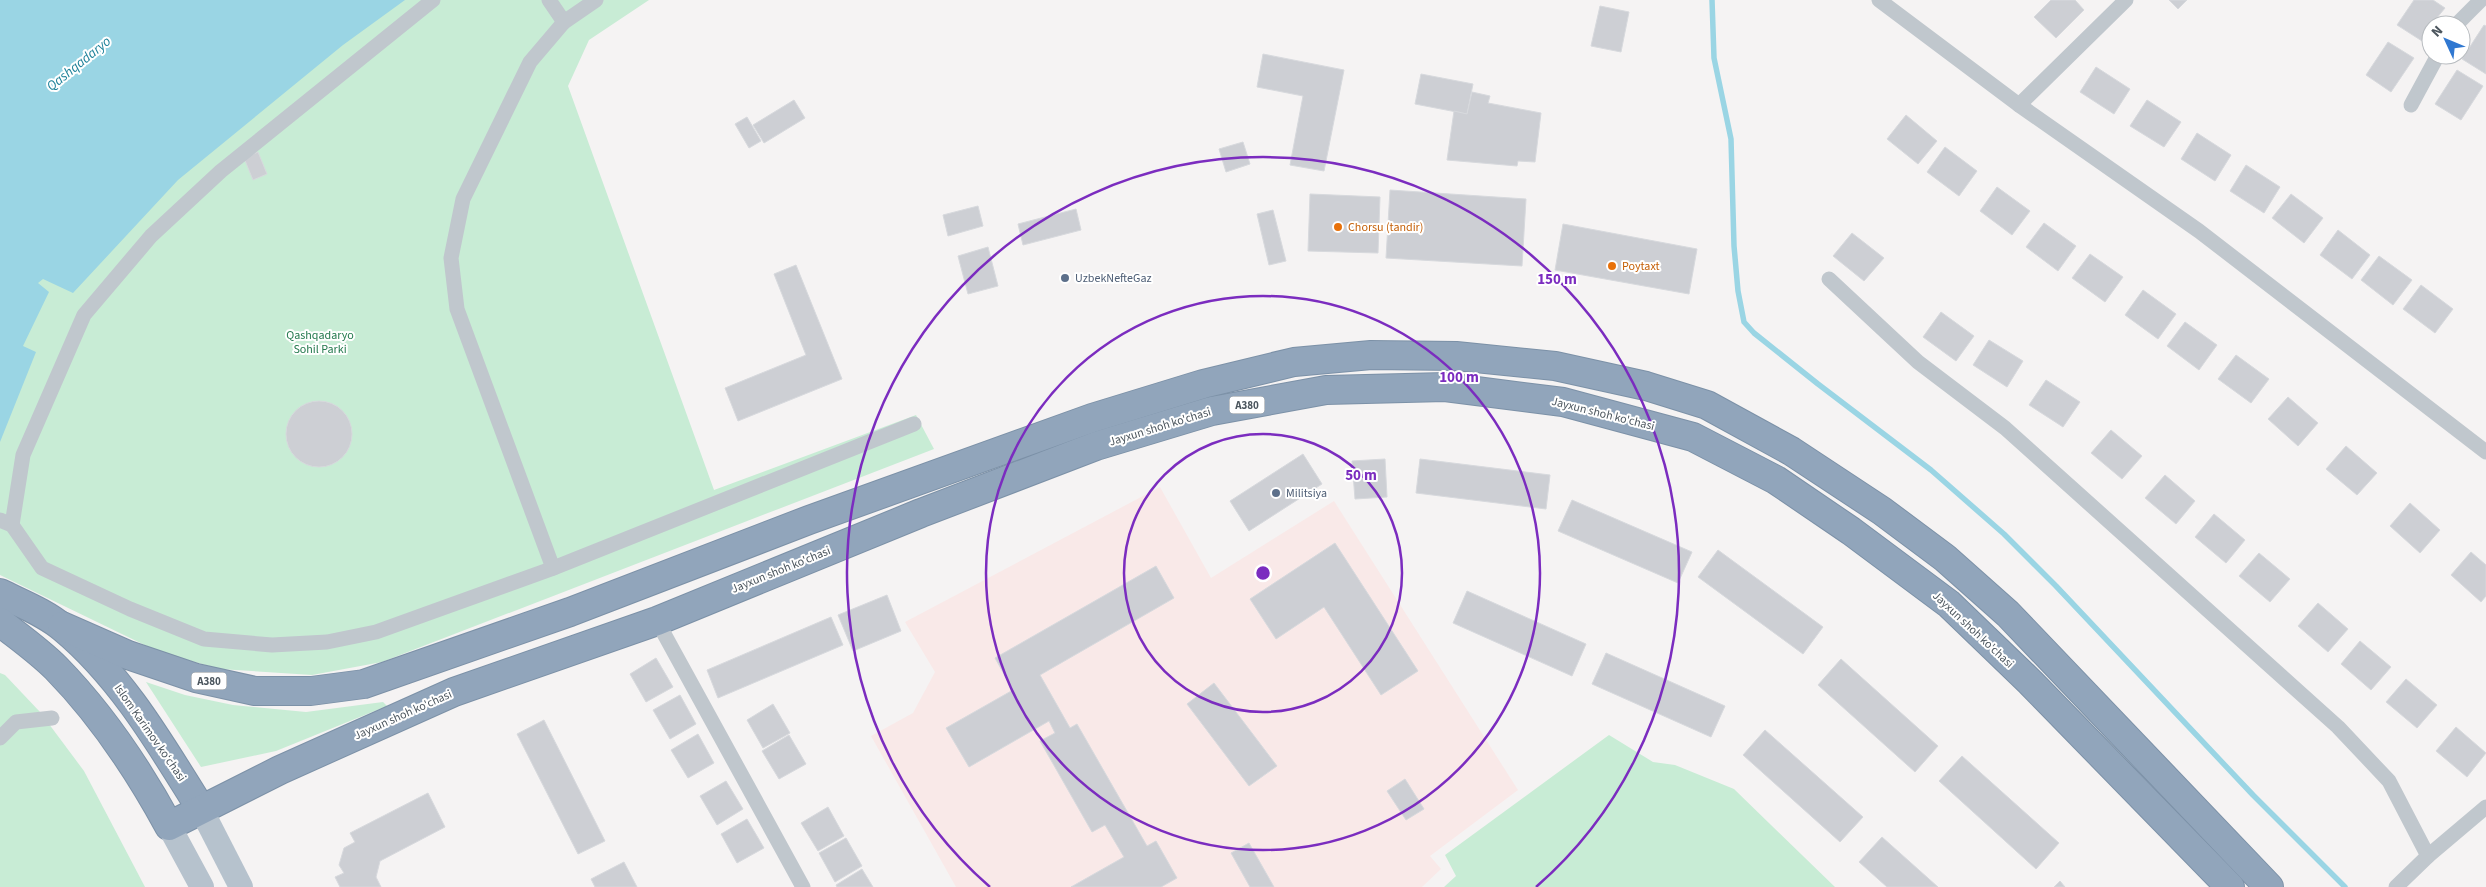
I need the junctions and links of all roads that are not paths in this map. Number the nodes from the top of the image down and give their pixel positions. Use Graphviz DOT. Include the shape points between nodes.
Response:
graph roads {
  1 [pos="434,0"];
  2 [pos="549,0"];
  3 [pos="596,0"];
  4 [pos="1878,0"];
  5 [pos="2126,0"];
  6 [pos="2481,0"];
  7 [pos="2466,15"];
  8 [pos="564,22"];
  9 [pos="2433,65"];
  10 [pos="2020,105"];
  11 [pos="2411,105"];
  12 [pos="1829,279"];
  13 [pos="914,424"];
  14 [pos="2486,452"];
  15 [pos="6,523"];
  16 [pos="553,568"];
  17 [pos="0,592"];
  18 [pos="657,621"];
  19 [pos="0,622"];
  20 [pos="62,626"];
  21 [pos="444,658"];
  22 [pos="454,692"];
  23 [pos="52,718"];
  24 [pos="0,738"];
  25 [pos="2486,807"];
  26 [pos="201,809"];
  27 [pos="169,826"];
  28 [pos="2428,856"];
  29 [pos="202,887"];
  30 [pos="241,887"];
  31 [pos="803,887"];
  32 [pos="2230,887"];
  33 [pos="2268,887"];
  34 [pos="2396,887"];
  1 -- 15 [label="street" via="221,171 152,236 84,316 23,455"];
  2 -- 8 [label="street"];
  3 -- 8 [label="street"];
  4 -- 10 [label="street"];
  5 -- 10 [label="street"];
  6 -- 7 [label="street"];
  8 -- 16 [label="street" via="530,62 462,199 451,258 457,309"];
  9 -- 11 [label="street"];
  10 -- 14 [label="street" via="2199,231"];
  12 -- 28 [label="street" via="1918,362 2005,428 2338,727 2389,781"];
  13 -- 16 [label="street"];
  15 -- 16 [label="street" via="42,568 121,605 204,639 272,645 327,642 376,632"];
  17 -- 20 [label="highway, Islom Karimov ko‘chasi / A380"];
  18 -- 22 [label="highway, Jayxun shoh ko'chasi / A380"];
  18 -- 31 [label="street"];
  18 -- 32 [label="highway, Jayxun shoh ko'chasi / A380" via="921,513 1096,446 1212,411 1326,390 1446,387 1563,402 1693,437 1776,480 1851,531 1949,604 2030,682"];
  19 -- 27 [label="highway" via="56,668 114,736 148,786"];
  20 -- 21 [label="highway, A380" via="128,655 196,678 255,691 311,691 364,684"];
  20 -- 26 [label="highway, Islom Karimov ko‘chasi / A380" via="118,685"];
  21 -- 22 [label="highway"];
  21 -- 33 [label="highway, A380" via="809,520 1092,418 1203,384 1294,362 1372,355 1456,356 1555,366 1646,386 1707,406 1791,451 1882,511 1945,558 2008,614"];
  22 -- 26 [label="highway, Jayxun shoh ko'chasi / A380"];
  23 -- 24 [label="street" via="16,722"];
  25 -- 28 [label="street"];
  26 -- 27 [label="highway, Jayxun shoh ko'chasi / A380"];
  26 -- 30 [label="main road, Islom Karimov ko‘chasi"];
  27 -- 29 [label="main road"];
  28 -- 34 [label="street"];
}
